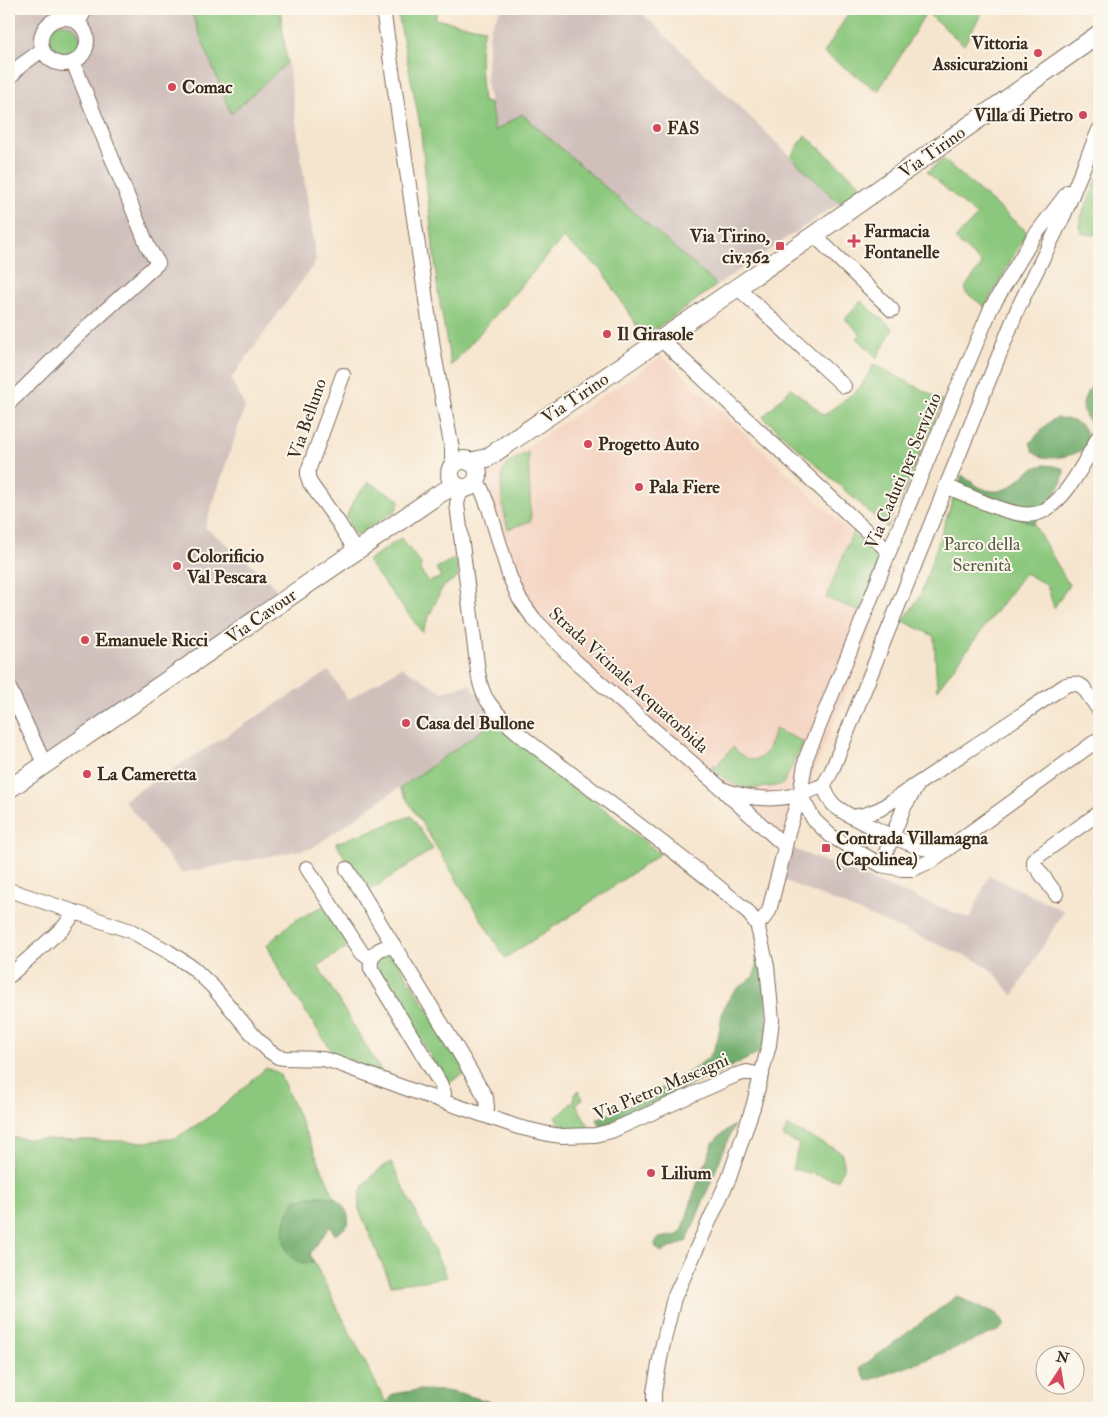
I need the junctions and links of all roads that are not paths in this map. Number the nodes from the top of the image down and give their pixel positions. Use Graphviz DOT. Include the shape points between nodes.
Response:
graph roads {
  1 [pos="86,9"];
  2 [pos="382,9"];
  3 [pos="51,14"];
  4 [pos="78,22"];
  5 [pos="1099,34"];
  6 [pos="42,50"];
  7 [pos="73,62"];
  8 [pos="9,78"];
  9 [pos="1099,130"];
  10 [pos="1078,180"];
  11 [pos="814,235"];
  12 [pos="738,287"];
  13 [pos="892,310"];
  14 [pos="662,338"];
  15 [pos="343,375"];
  16 [pos="844,386"];
  17 [pos="9,403"];
  18 [pos="1099,436"];
  19 [pos="465,475"];
  20 [pos="946,486"];
  21 [pos="356,551"];
  22 [pos="889,552"];
  23 [pos="9,688"];
  24 [pos="1099,710"];
  25 [pos="1099,739"];
  26 [pos="45,765"];
  27 [pos="824,784"];
  28 [pos="918,784"];
  29 [pos="722,789"];
  30 [pos="9,790"];
  31 [pos="800,795"];
  32 [pos="1099,813"];
  33 [pos="853,817"];
  34 [pos="892,836"];
  35 [pos="785,849"];
  36 [pos="947,849"];
  37 [pos="881,865"];
  38 [pos="307,868"];
  39 [pos="347,869"];
  40 [pos="9,890"];
  41 [pos="1056,894"];
  42 [pos="75,912"];
  43 [pos="757,924"];
  44 [pos="396,948"];
  45 [pos="371,960"];
  46 [pos="9,976"];
  47 [pos="762,1075"];
  48 [pos="443,1101"];
  49 [pos="486,1116"];
  50 [pos="654,1408"];
  1 -- 4 [label="street"];
  2 -- 19 [label="street, Strada Vicinale Acquatorbida" via="434,354 452,449"];
  3 -- 4 [label="street"];
  3 -- 6 [label="street" via="40,36"];
  4 -- 7 [label="street" via="86,34 86,47"];
  5 -- 11 [label="street, Via Tirino"];
  6 -- 7 [label="street" via="52,61"];
  6 -- 8 [label="street"];
  7 -- 17 [label="street" via="148,247 158,263"];
  9 -- 10 [label="street, Via Caduti per Servizio"];
  10 -- 20 [label="street, Via Caduti per Servizio" via="1018,308"];
  10 -- 22 [label="street, Via Caduti per Servizio" via="1033,238 991,308"];
  11 -- 12 [label="street, Via Tirino"];
  11 -- 13 [label="street"];
  12 -- 14 [label="street, Via Tirino"];
  12 -- 16 [label="street"];
  14 -- 19 [label="street, Via Tirino"];
  14 -- 22 [label="street"];
  15 -- 21 [label="street, Via Belluno" via="308,477"];
  18 -- 20 [label="street" via="1075,479 1059,499 1035,514 1002,509"];
  19 -- 21 [label="street, Via Cavour"];
  19 -- 29 [label="street, Strada Vicinale Acquatorbida" via="481,488 519,598 534,619 575,661"];
  19 -- 43 [label="street" via="478,672 488,702 523,736 732,898"];
  20 -- 27 [label="street, Via Caduti per Servizio"];
  21 -- 26 [label="street, Via Cavour"];
  22 -- 31 [label="street, Via Caduti per Servizio" via="806,758"];
  23 -- 26 [label="street"];
  24 -- 28 [label="street" via="1083,687 1070,683"];
  25 -- 36 [label="street"];
  26 -- 30 [label="street, Via Cavour"];
  27 -- 31 [label="street"];
  27 -- 33 [label="street" via="833,804"];
  28 -- 33 [label="street" via="880,809"];
  28 -- 34 [label="street"];
  29 -- 31 [label="street, Strada Vicinale Acquatorbida" via="751,798"];
  29 -- 35 [label="street, Strada Vicinale Acquatorbida"];
  31 -- 35 [label="street, Via Caduti per Servizio"];
  31 -- 37 [label="street" via="814,820 831,836"];
  32 -- 41 [label="street" via="1034,859 1034,864"];
  33 -- 34 [label="street"];
  34 -- 36 [label="street" via="920,848"];
  34 -- 37 [label="street"];
  35 -- 43 [label="street, Via Caduti per Servizio" via="769,911"];
  36 -- 37 [label="street" via="913,869"];
  38 -- 45 [label="street" via="362,953"];
  39 -- 44 [label="street"];
  40 -- 42 [label="street, Via Pietro Mascagni"];
  42 -- 46 [label="street"];
  42 -- 48 [label="street, Via Pietro Mascagni" via="131,931 193,968 274,1055 334,1062"];
  43 -- 47 [label="street" via="767,966 772,1020"];
  44 -- 45 [label="street" via="383,948"];
  44 -- 49 [label="street" via="486,1098"];
  45 -- 48 [label="street" via="373,974 440,1083"];
  47 -- 49 [label="street, Via Pietro Mascagni" via="747,1072 736,1075 611,1131 595,1135 548,1134"];
  47 -- 50 [label="street" via="729,1178 674,1298 662,1348"];
  48 -- 49 [label="street, Via Pietro Mascagni"];
}
